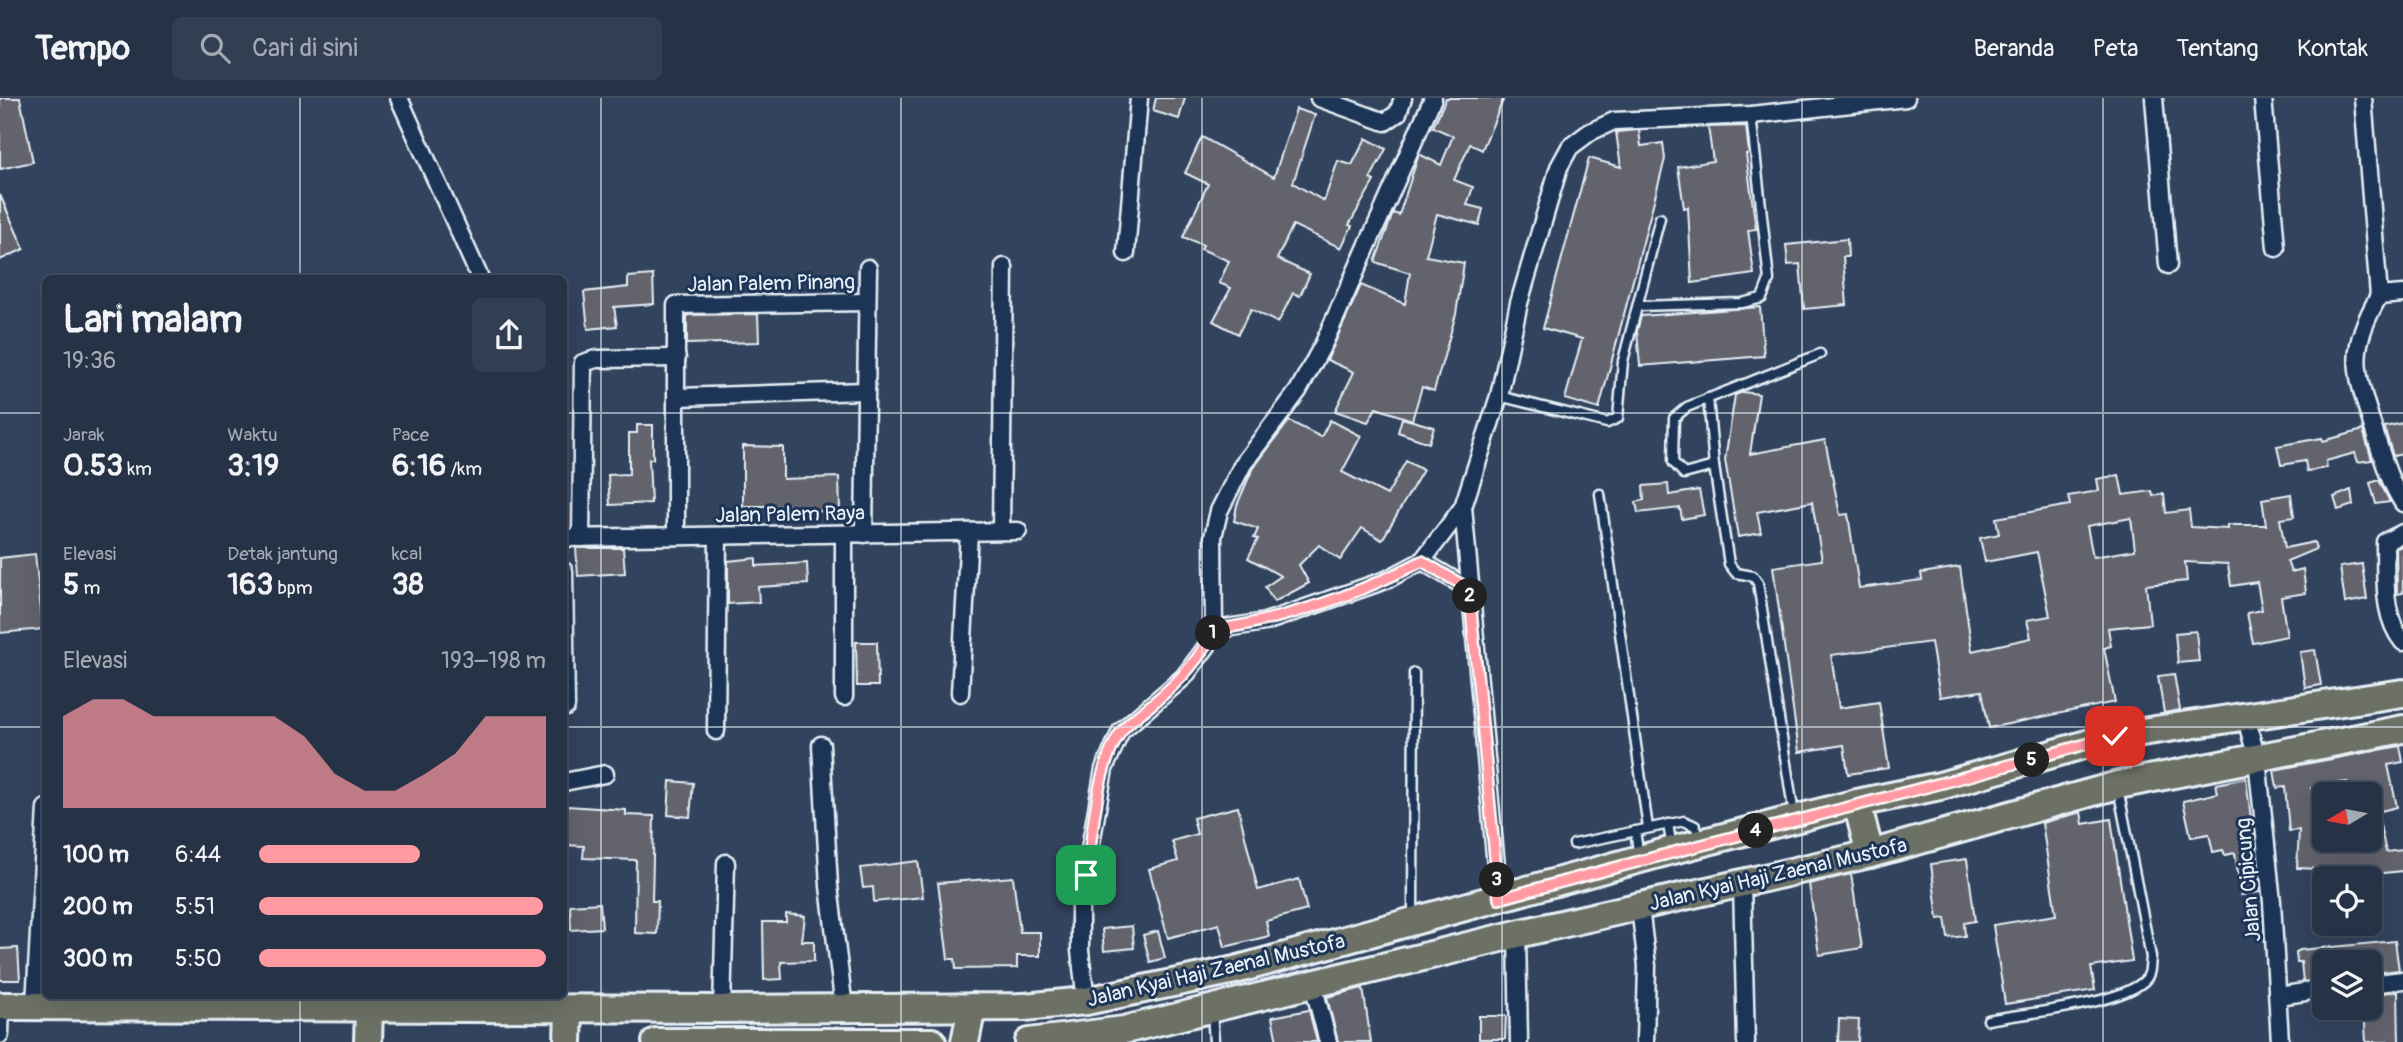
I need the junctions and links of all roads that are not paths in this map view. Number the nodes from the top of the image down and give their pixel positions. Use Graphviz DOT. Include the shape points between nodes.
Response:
graph roads {
  1 [pos="399,98"];
  2 [pos="1139,98"];
  3 [pos="1318,98"];
  4 [pos="1403,98"];
  5 [pos="1433,98"];
  6 [pos="1749,98"];
  7 [pos="1906,98"];
  8 [pos="2154,98"];
  9 [pos="2263,98"];
  10 [pos="2363,98"];
  11 [pos="1858,102"];
  12 [pos="1751,115"];
  13 [pos="1660,218"];
  14 [pos="2276,248"];
  15 [pos="1126,253"];
  16 [pos="2168,265"];
  17 [pos="1004,267"];
  18 [pos="868,268"];
  19 [pos="479,275"];
  20 [pos="2403,294"];
  21 [pos="2379,296"];
  22 [pos="867,302"];
  23 [pos="1638,306"];
  24 [pos="1821,354"];
  25 [pos="677,358"];
  26 [pos="865,391"];
  27 [pos="1499,396"];
  28 [pos="678,397"];
  29 [pos="1708,398"];
  30 [pos="1714,466"];
  31 [pos="1600,494"];
  32 [pos="2403,503"];
  33 [pos="1463,507"];
  34 [pos="1001,531"];
  35 [pos="1018,531"];
  36 [pos="969,532"];
  37 [pos="2403,533"];
  38 [pos="844,534"];
  39 [pos="864,534"];
  40 [pos="676,536"];
  41 [pos="718,536"];
  42 [pos="567,538"];
  43 [pos="581,538"];
  44 [pos="1422,561"];
  45 [pos="1469,589"];
  46 [pos="1214,630"];
  47 [pos="2403,642"];
  48 [pos="1414,673"];
  49 [pos="960,693"];
  50 [pos="2403,693"];
  51 [pos="844,696"];
  52 [pos="2245,715"];
  53 [pos="2403,729"];
  54 [pos="716,731"];
  55 [pos="821,745"];
  56 [pos="2257,759"];
  57 [pos="606,774"];
  58 [pos="567,781"];
  59 [pos="2118,785"];
  60 [pos="1857,803"];
  61 [pos="1795,821"];
  62 [pos="1668,824"];
  63 [pos="1648,828"];
  64 [pos="1635,831"];
  65 [pos="1574,844"];
  66 [pos="1705,844"];
  67 [pos="1673,850"];
  68 [pos="1870,854"];
  69 [pos="1640,860"];
  70 [pos="726,863"];
  71 [pos="42,879"];
  72 [pos="1742,884"];
  73 [pos="1499,899"];
  74 [pos="1640,907"];
  75 [pos="1413,923"];
  76 [pos="1517,934"];
  77 [pos="1280,958"];
  78 [pos="2403,980"];
  79 [pos="2382,983"];
  80 [pos="1313,984"];
  81 [pos="2312,991"];
  82 [pos="1280,994"];
  83 [pos="2279,996"];
  84 [pos="1086,1000"];
  85 [pos="534,1002"];
  86 [pos="35,1004"];
  87 [pos="1,1006"];
  88 [pos="972,1007"];
  89 [pos="844,1008"];
  90 [pos="369,1009"];
  91 [pos="569,1009"];
  92 [pos="722,1009"];
  93 [pos="1212,1009"];
  94 [pos="1988,1020"];
  95 [pos="0,1035"];
  96 [pos="368,1042"];
  97 [pos="568,1042"];
  98 [pos="656,1042"];
  99 [pos="932,1042"];
  100 [pos="965,1042"];
  101 [pos="1029,1042"];
  102 [pos="1214,1042"];
  103 [pos="1328,1042"];
  104 [pos="1520,1042"];
  105 [pos="1645,1042"];
  106 [pos="1745,1042"];
  107 [pos="2280,1042"];
  1 -- 19 [label="street"];
  2 -- 15 [label="street"];
  3 -- 4 [label="street" via="1385,122 1398,113"];
  5 -- 46 [label="street" via="1324,343 1298,391 1243,464 1219,511 1213,537"];
  6 -- 12 [label="street"];
  7 -- 11 [label="street"];
  8 -- 16 [label="street"];
  9 -- 14 [label="street"];
  10 -- 21 [label="street"];
  11 -- 12 [label="street"];
  12 -- 23 [label="lane" via="1769,280 1762,299"];
  12 -- 27 [label="street" via="1614,121 1590,131 1570,147 1559,167 1519,303"];
  13 -- 23 [label="lane"];
  17 -- 34 [label="street"];
  18 -- 22 [label="street"];
  20 -- 21 [label="street"];
  21 -- 32 [label="street" via="2361,326 2359,386 2390,481"];
  22 -- 25 [label="street, Jalan Palem Pinang" via="676,305"];
  22 -- 26 [label="street"];
  23 -- 27 [label="lane" via="1623,361 1618,418 1613,422"];
  24 -- 29 [label="lane"];
  25 -- 28 [label="street"];
  25 -- 43 [label="street" via="583,363"];
  26 -- 28 [label="street"];
  26 -- 39 [label="street"];
  27 -- 33 [label="street"];
  28 -- 40 [label="street"];
  29 -- 30 [label="lane"];
  29 -- 30 [label="lane" via="1674,418 1673,462 1684,474"];
  30 -- 61 [label="lane" via="1729,564 1736,573 1753,576 1758,583"];
  31 -- 63 [label="lane"];
  33 -- 44 [label="street"];
  33 -- 45 [label="street"];
  34 -- 35 [label="street, Jalan Palem Raya"];
  34 -- 36 [label="street, Jalan Palem Raya"];
  36 -- 39 [label="street, Jalan Palem Raya"];
  36 -- 49 [label="street"];
  37 -- 47 [label="street" via="2385,542 2388,610"];
  38 -- 39 [label="street, Jalan Palem Raya"];
  38 -- 41 [label="street, Jalan Palem Raya"];
  38 -- 51 [label="street"];
  40 -- 41 [label="street, Jalan Palem Raya"];
  40 -- 43 [label="street, Jalan Palem Raya"];
  41 -- 54 [label="street"];
  42 -- 43 [label="street, Jalan Palem Raya"];
  44 -- 45 [label="street"];
  44 -- 46 [label="street" via="1362,590 1265,622"];
  45 -- 73 [label="street"];
  46 -- 84 [label="street" via="1184,677 1121,731 1104,769 1080,906"];
  48 -- 75 [label="lane"];
  50 -- 52 [label="main road, Jalan Kyai Haji Zaenal Mustofa"];
  52 -- 56 [label="street, Jalan Cipicung"];
  52 -- 60 [label="main road, Jalan Kyai Haji Zaenal Mustofa" via="2115,736 1940,786"];
  53 -- 56 [label="main road, Jalan Kyai Haji Zaenal Mustofa"];
  55 -- 89 [label="street" via="829,886"];
  56 -- 59 [label="main road, Jalan Kyai Haji Zaenal Mustofa"];
  56 -- 83 [label="street, Jalan Cipicung"];
  57 -- 58 [label="street"];
  59 -- 68 [label="main road, Jalan Kyai Haji Zaenal Mustofa"];
  59 -- 94 [label="lane" via="2151,957 2150,973 2143,983 2098,1000"];
  60 -- 61 [label="main road, Jalan Kyai Haji Zaenal Mustofa"];
  60 -- 68 [label="main road"];
  61 -- 66 [label="main road, Jalan Kyai Haji Zaenal Mustofa"];
  62 -- 63 [label="lane"];
  62 -- 66 [label="lane" via="1691,823"];
  62 -- 67 [label="lane"];
  63 -- 64 [label="lane"];
  64 -- 65 [label="lane"];
  64 -- 69 [label="lane"];
  66 -- 67 [label="main road, Jalan Kyai Haji Zaenal Mustofa"];
  67 -- 69 [label="main road, Jalan Kyai Haji Zaenal Mustofa"];
  68 -- 72 [label="main road, Jalan Kyai Haji Zaenal Mustofa"];
  69 -- 73 [label="main road, Jalan Kyai Haji Zaenal Mustofa"];
  70 -- 92 [label="street"];
  71 -- 86 [label="street"];
  72 -- 74 [label="main road, Jalan Kyai Haji Zaenal Mustofa"];
  72 -- 106 [label="street"];
  73 -- 75 [label="main road, Jalan Kyai Haji Zaenal Mustofa"];
  74 -- 76 [label="main road, Jalan Kyai Haji Zaenal Mustofa"];
  74 -- 105 [label="street" via="1647,966"];
  75 -- 77 [label="main road, Jalan Kyai Haji Zaenal Mustofa"];
  76 -- 80 [label="main road, Jalan Kyai Haji Zaenal Mustofa"];
  76 -- 104 [label="street"];
  77 -- 82 [label="main road"];
  77 -- 84 [label="main road, Jalan Kyai Haji Zaenal Mustofa"];
  78 -- 79 [label="street"];
  80 -- 82 [label="main road, Jalan Kyai Haji Zaenal Mustofa"];
  80 -- 103 [label="street"];
  81 -- 83 [label="street"];
  82 -- 93 [label="main road, Jalan Kyai Haji Zaenal Mustofa"];
  83 -- 107 [label="street, Jalan Cipicung"];
  84 -- 88 [label="main road, Jalan Kyai Haji Zaenal Mustofa"];
  85 -- 90 [label="main road, Jalan Kyai Haji Zaenal Mustofa"];
  85 -- 91 [label="main road, Jalan Kyai Haji Zaenal Mustofa"];
  86 -- 87 [label="main road, Jalan Kyai Haji Zaenal Mustofa"];
  86 -- 90 [label="main road, Jalan Kyai Haji Zaenal Mustofa"];
  87 -- 95 [label="street"];
  88 -- 89 [label="main road, Jalan Kyai Haji Zaenal Mustofa"];
  88 -- 100 [label="main road"];
  89 -- 92 [label="main road, Jalan Kyai Haji Zaenal Mustofa"];
  90 -- 96 [label="main road"];
  91 -- 92 [label="main road, Jalan Kyai Haji Zaenal Mustofa"];
  91 -- 97 [label="main road"];
  93 -- 101 [label="main road, Jalan Kyai Haji Zaenal Mustofa" via="1124,1030"];
  93 -- 102 [label="lane"];
  98 -- 99 [label="main road"];
}
